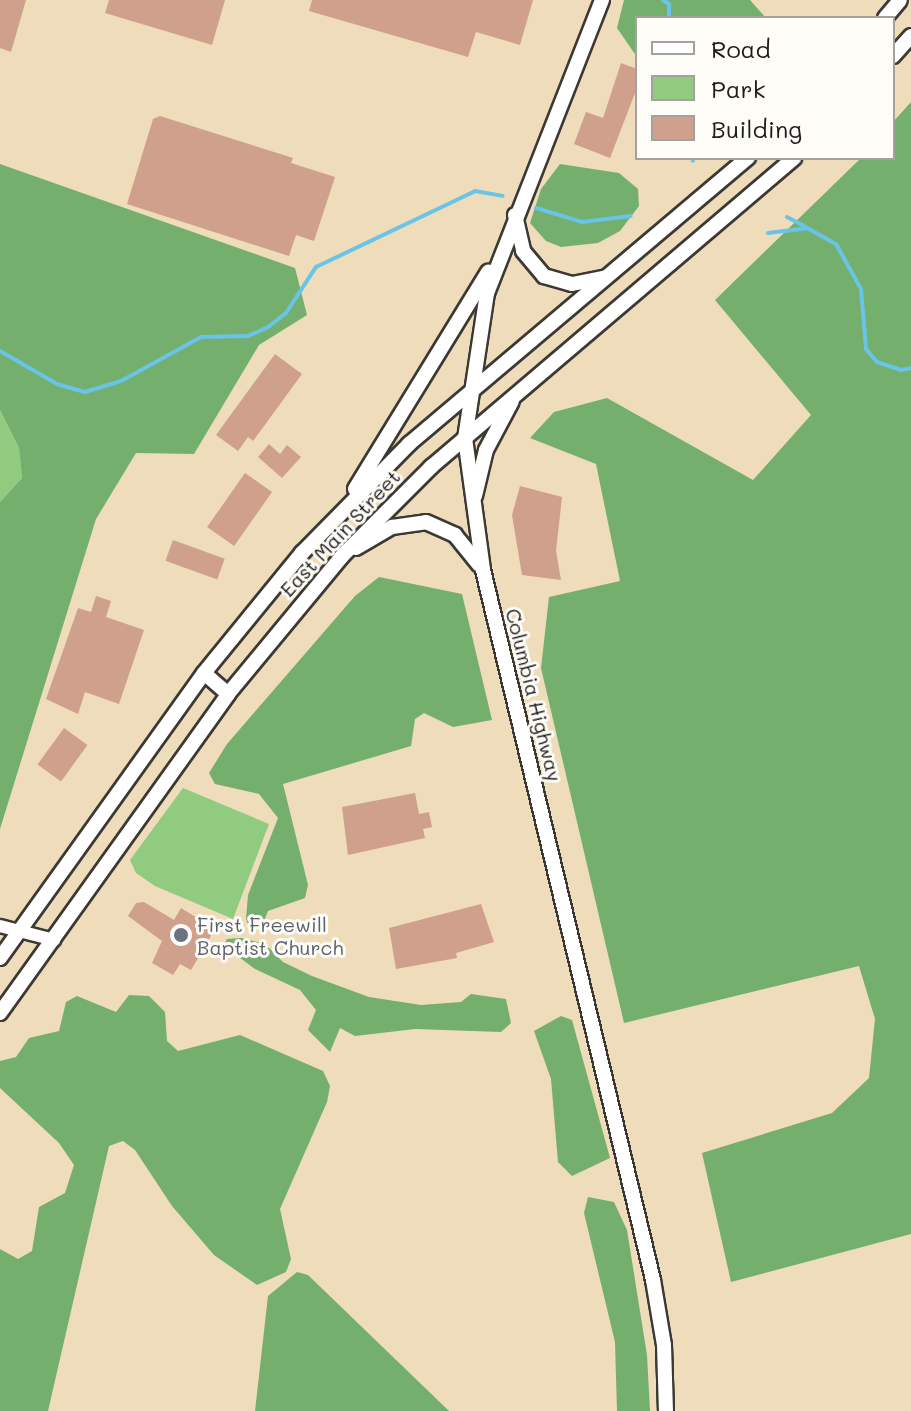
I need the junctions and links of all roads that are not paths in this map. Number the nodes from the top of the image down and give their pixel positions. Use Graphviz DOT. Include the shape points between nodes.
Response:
graph roads {
  1 [pos="602,0"];
  2 [pos="900,0"];
  3 [pos="887,16"];
  4 [pos="911,36"];
  5 [pos="895,54"];
  6 [pos="746,160"];
  7 [pos="792,160"];
  8 [pos="515,213"];
  9 [pos="500,251"];
  10 [pos="608,277"];
  11 [pos="469,391"];
  12 [pos="516,394"];
  13 [pos="465,438"];
  14 [pos="347,504"];
  15 [pos="471,514"];
  16 [pos="342,556"];
  17 [pos="483,570"];
  18 [pos="204,673"];
  19 [pos="228,694"];
  20 [pos="0,926"];
  21 [pos="19,932"];
  22 [pos="54,940"];
  23 [pos="0,958"];
  24 [pos="0,1013"];
  25 [pos="666,1411"];
  1 -- 8 [label="main road, Columbia Highway"];
  2 -- 3 [label="main road"];
  4 -- 5 [label="main road"];
  6 -- 10 [label="main road, East Main Street"];
  7 -- 12 [label="main road, East Main Street"];
  8 -- 9 [label="main road, Columbia Highway"];
  8 -- 10 [label="main road" via="523,251 544,276 572,284"];
  9 -- 11 [label="main road, Columbia Highway"];
  9 -- 14 [label="main road"];
  10 -- 11 [label="main road, East Main Street"];
  11 -- 13 [label="main road, Columbia Highway"];
  11 -- 14 [label="main road, East Main Street"];
  12 -- 13 [label="main road, East Main Street"];
  12 -- 15 [label="main road" via="486,450"];
  13 -- 15 [label="main road, Columbia Highway"];
  13 -- 16 [label="main road, East Main Street"];
  14 -- 18 [label="main road, East Main Street"];
  15 -- 17 [label="main road, Columbia Highway"];
  16 -- 17 [label="main road" via="392,527 426,522 455,535"];
  16 -- 19 [label="main road, East Main Street"];
  17 -- 25 [label="main road, Columbia Highway" via="640,1220 664,1345"];
  18 -- 19 [label="main road"];
  18 -- 21 [label="main road, East Main Street"];
  19 -- 22 [label="main road, East Main Street"];
  20 -- 21 [label="street"];
  21 -- 22 [label="street"];
  21 -- 23 [label="main road, East Main Street"];
  22 -- 24 [label="main road, East Main Street"];
}
